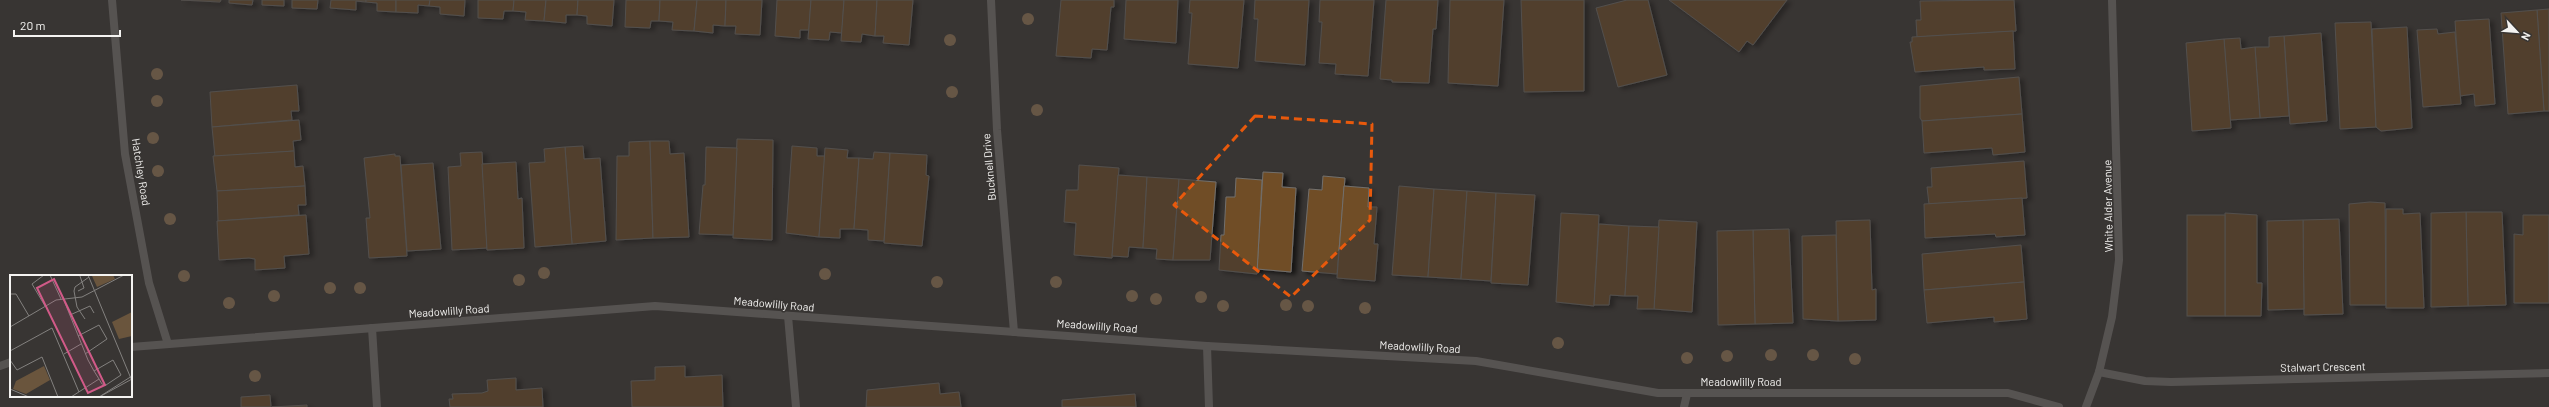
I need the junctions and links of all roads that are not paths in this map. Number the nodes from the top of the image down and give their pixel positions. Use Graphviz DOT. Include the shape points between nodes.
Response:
graph roads {
  1 [pos="112,0"];
  2 [pos="991,0"];
  3 [pos="2112,0"];
  4 [pos="788,316"];
  5 [pos="372,328"];
  6 [pos="1014,332"];
  7 [pos="168,344"];
  8 [pos="1207,346"];
  9 [pos="132,347"];
  10 [pos="10,362"];
  11 [pos="0,366"];
  12 [pos="2099,372"];
  13 [pos="2549,373"];
  14 [pos="1687,394"];
  15 [pos="377,407"];
  16 [pos="796,407"];
  17 [pos="1209,407"];
  18 [pos="1684,407"];
  19 [pos="2059,407"];
  20 [pos="2086,407"];
  1 -- 7 [label="street, Hatchley Road" via="125,154 150,283"];
  2 -- 6 [label="street, Bucknell Drive" via="997,130"];
  3 -- 12 [label="street, White Alder Avenue" via="2120,260 2112,317"];
  4 -- 5 [label="street, Meadowlilly Road" via="655,306"];
  4 -- 6 [label="street, Meadowlilly Road"];
  4 -- 16 [label="street"];
  5 -- 7 [label="street, Meadowlilly Road"];
  5 -- 15 [label="street"];
  6 -- 8 [label="street, Meadowlilly Road"];
  7 -- 9 [label="street, Meadowlilly Road"];
  8 -- 14 [label="street, Meadowlilly Road" via="1476,361 1658,393"];
  8 -- 17 [label="street"];
  10 -- 11 [label="street"];
  12 -- 13 [label="street, Stalwart Crescent" via="2145,381 2170,382"];
  12 -- 20 [label="street, White Alder Avenue"];
  14 -- 18 [label="street"];
  14 -- 19 [label="street, Meadowlilly Road" via="2008,393"];
}
